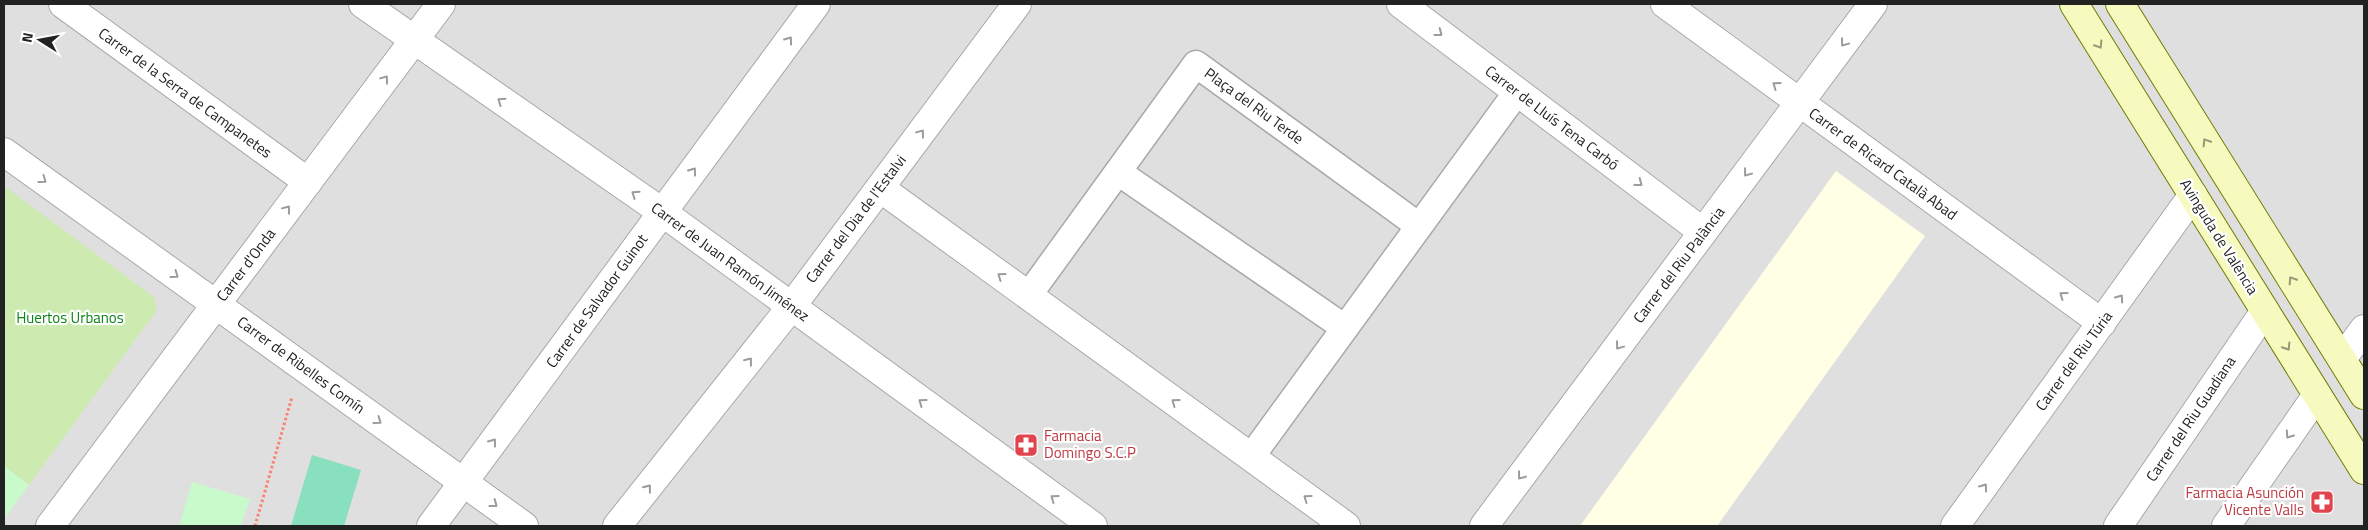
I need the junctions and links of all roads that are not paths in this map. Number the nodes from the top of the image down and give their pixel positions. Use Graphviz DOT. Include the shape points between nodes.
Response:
graph roads {
  1 [pos="63,4"];
  2 [pos="363,4"];
  3 [pos="441,4"];
  4 [pos="816,4"];
  5 [pos="1017,4"];
  6 [pos="1400,4"];
  7 [pos="1665,4"];
  8 [pos="1873,4"];
  9 [pos="2074,4"];
  10 [pos="2120,4"];
  11 [pos="414,40"];
  12 [pos="1517,92"];
  13 [pos="1800,102"];
  14 [pos="4,152"];
  15 [pos="1118,172"];
  16 [pos="308,182"];
  17 [pos="880,188"];
  18 [pos="2193,195"];
  19 [pos="662,212"];
  20 [pos="1419,226"];
  21 [pos="1703,232"];
  22 [pos="1028,296"];
  23 [pos="216,304"];
  24 [pos="791,307"];
  25 [pos="2265,311"];
  26 [pos="2102,323"];
  27 [pos="1345,328"];
  28 [pos="2364,329"];
  29 [pos="2342,359"];
  30 [pos="2317,395"];
  31 [pos="2364,395"];
  32 [pos="1251,457"];
  33 [pos="2364,470"];
  34 [pos="464,482"];
  35 [pos="50,526"];
  36 [pos="431,526"];
  37 [pos="524,526"];
  38 [pos="617,526"];
  39 [pos="1093,526"];
  40 [pos="1346,526"];
  41 [pos="1484,526"];
  42 [pos="1955,526"];
  43 [pos="2118,526"];
  44 [pos="2226,526"];
  1 -- 16 [label="street, Carrer de la Serra de Campanetes"];
  2 -- 11 [label="street, Carrer de Juan Ramón Jiménez"];
  3 -- 11 [label="street, Carrer d'Onda"];
  19 -- 4 [label="street, Carrer de Salvador Guinot, one-way"];
  17 -- 5 [label="street, Carrer del Dia de l'Estalvi, one-way"];
  6 -- 12 [label="street, Carrer de Lluís Tena Carbó, one-way"];
  13 -- 7 [label="street, Carrer de Ricard Català Abad, one-way"];
  8 -- 13 [label="street, Carrer del Riu Palància, one-way"];
  9 -- 18 [label="main road, Avinguda de València, one-way"];
  29 -- 10 [label="main road, one-way"];
  16 -- 11 [label="street, Carrer d'Onda, one-way"];
  19 -- 11 [label="street, Carrer de Juan Ramón Jiménez, one-way"];
  12 -- 20 [label="street"];
  12 -- 21 [label="street, Carrer de Lluís Tena Carbó, one-way"];
  13 -- 21 [label="street, Carrer del Riu Palància, one-way"];
  26 -- 13 [label="street, Carrer de Ricard Català Abad, one-way"];
  14 -- 23 [label="street, Carrer de Ribelles Comín, one-way"];
  15 -- 20 [label="street, Plaça del Riu Terde" via="1196,64"];
  15 -- 22 [label="street, Plaça del Riu Terde"];
  15 -- 27 [label="street"];
  23 -- 16 [label="street, Carrer d'Onda, one-way"];
  22 -- 17 [label="street, one-way"];
  17 -- 24 [label="street, Carrer del Dia de l'Estalvi"];
  18 -- 25 [label="main road, Avinguda de València"];
  26 -- 18 [label="street, Carrer del Riu Túria, one-way"];
  19 -- 24 [label="street, Carrer de Juan Ramón Jiménez"];
  34 -- 19 [label="street, Carrer de Salvador Guinot, one-way"];
  20 -- 27 [label="street"];
  21 -- 41 [label="street, Carrer del Riu Palància, one-way"];
  32 -- 22 [label="street, one-way"];
  23 -- 34 [label="street, Carrer de Ribelles Comín, one-way"];
  23 -- 35 [label="street, Carrer d'Onda"];
  38 -- 24 [label="street, Carrer del Dia de l'Estalvi, one-way"];
  39 -- 24 [label="street, Carrer de Juan Ramón Jiménez, one-way"];
  25 -- 30 [label="main road, Avinguda de València, one-way"];
  25 -- 43 [label="street, Carrer del Riu Guadiana"];
  42 -- 26 [label="street, Carrer del Riu Túria, one-way"];
  27 -- 32 [label="street"];
  28 -- 29 [label="street"];
  29 -- 31 [label="main road"];
  30 -- 33 [label="main road, Avinguda de València"];
  30 -- 44 [label="street, one-way"];
  40 -- 32 [label="street, one-way"];
  34 -- 36 [label="street, Carrer de Salvador Guinot"];
  34 -- 37 [label="street, Carrer de Ribelles Comín, one-way"];
}
